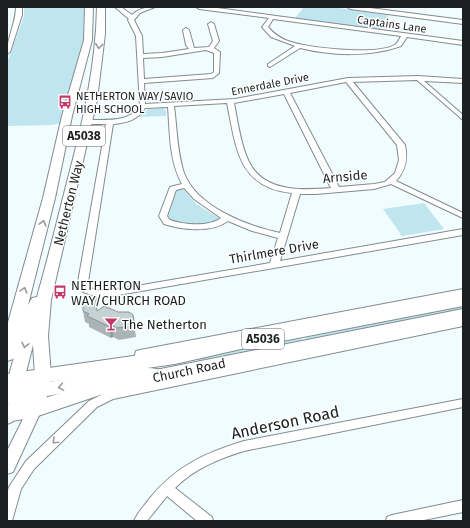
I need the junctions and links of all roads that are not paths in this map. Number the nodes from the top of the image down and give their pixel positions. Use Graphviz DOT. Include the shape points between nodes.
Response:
graph roads {
  1 [pos="19,7"];
  2 [pos="89,7"];
  3 [pos="101,7"];
  4 [pos="118,7"];
  5 [pos="152,7"];
  6 [pos="199,7"];
  7 [pos="350,7"];
  8 [pos="272,17"];
  9 [pos="132,18"];
  10 [pos="463,22"];
  11 [pos="203,28"];
  12 [pos="178,30"];
  13 [pos="405,35"];
  14 [pos="463,43"];
  15 [pos="299,46"];
  16 [pos="211,48"];
  17 [pos="192,50"];
  18 [pos="7,52"];
  19 [pos="141,56"];
  20 [pos="270,65"];
  21 [pos="418,78"];
  22 [pos="348,80"];
  23 [pos="463,81"];
  24 [pos="142,82"];
  25 [pos="286,91"];
  26 [pos="230,102"];
  27 [pos="170,105"];
  28 [pos="143,106"];
  29 [pos="463,118"];
  30 [pos="86,122"];
  31 [pos="110,122"];
  32 [pos="391,181"];
  33 [pos="186,185"];
  34 [pos="336,190"];
  35 [pos="297,191"];
  36 [pos="462,214"];
  37 [pos="228,217"];
  38 [pos="463,232"];
  39 [pos="283,236"];
  40 [pos="274,265"];
  41 [pos="48,283"];
  42 [pos="463,292"];
  43 [pos="463,300"];
  44 [pos="463,315"];
  45 [pos="463,323"];
  46 [pos="10,332"];
  47 [pos="7,355"];
  48 [pos="138,362"];
  49 [pos="19,397"];
  50 [pos="463,403"];
  51 [pos="7,468"];
  52 [pos="166,488"];
  53 [pos="463,506"];
  54 [pos="7,519"];
  55 [pos="140,521"];
  56 [pos="207,521"];
  57 [pos="392,521"];
  1 -- 18 [label="street"];
  46 -- 2 [label="main road, Netherton Way / A5038, one-way" via="47,205 68,110 88,40"];
  3 -- 30 [label="main road, Netherton Way / A5038, one-way" via="98,58"];
  4 -- 9 [label="street"];
  5 -- 9 [label="street" via="138,12"];
  6 -- 8 [label="street, Captains Lane"];
  7 -- 10 [label="street"];
  8 -- 13 [label="street, Captains Lane"];
  8 -- 15 [label="street" via="265,25 266,30"];
  9 -- 19 [label="street" via="140,40"];
  11 -- 16 [label="street" via="211,25 216,41"];
  12 -- 17 [label="street" via="189,30 189,45"];
  13 -- 14 [label="street, Captains Lane"];
  13 -- 15 [label="street" via="396,47 371,52 334,52"];
  15 -- 20 [label="street"];
  16 -- 17 [label="street"];
  16 -- 24 [label="street" via="217,52 215,75"];
  17 -- 19 [label="street"];
  19 -- 24 [label="street"];
  21 -- 22 [label="street, Ennerdale Drive"];
  21 -- 23 [label="street, Ennerdale Drive"];
  21 -- 29 [label="street"];
  22 -- 25 [label="street, Ennerdale Drive"];
  22 -- 32 [label="street" via="401,145 403,164"];
  24 -- 28 [label="street"];
  25 -- 26 [label="street, Ennerdale Drive"];
  25 -- 34 [label="street"];
  26 -- 27 [label="street, Ennerdale Drive"];
  26 -- 35 [label="street, Arnside" via="243,154 250,170 270,185"];
  27 -- 28 [label="street, Ennerdale Drive"];
  27 -- 33 [label="street" via="180,173"];
  28 -- 31 [label="street" via="132,118"];
  30 -- 31 [label="street"];
  30 -- 41 [label="main road, Netherton Way / A5038"];
  31 -- 40 [label="street, Thirlmere Drive" via="84,287 91,292 107,294"];
  32 -- 34 [label="street, Arnside" via="376,186"];
  32 -- 36 [label="street"];
  33 -- 37 [label="street" via="204,204"];
  33 -- 37 [label="street" via="172,190 163,216 167,222 179,226 212,224"];
  34 -- 35 [label="street, Arnside"];
  35 -- 39 [label="street"];
  37 -- 39 [label="street" via="271,234"];
  38 -- 40 [label="street, Thirlmere Drive"];
  39 -- 40 [label="street"];
  41 -- 49 [label="main road, Netherton Way / A5038" via="40,336"];
  41 -- 49 [label="main road, one-way" via="33,309"];
  42 -- 48 [label="street, Church Road" via="140,354"];
  43 -- 48 [label="highway, Church Road / A5036" via="175,357"];
  44 -- 49 [label="highway, Church Road / A5036, one-way" via="100,388"];
  45 -- 54 [label="street, Church Road, one-way" via="111,395 93,404 30,465 16,487"];
  46 -- 47 [label="main road, Netherton Way / A5038"];
  48 -- 49 [label="highway, Church Road / A5036" via="62,373"];
  49 -- 51 [label="street" via="24,434"];
  50 -- 52 [label="street, Anderson Road" via="244,446 216,454 188,469"];
  52 -- 55 [label="street, Anderson Road"];
  52 -- 56 [label="street"];
  53 -- 57 [label="street"];
}
